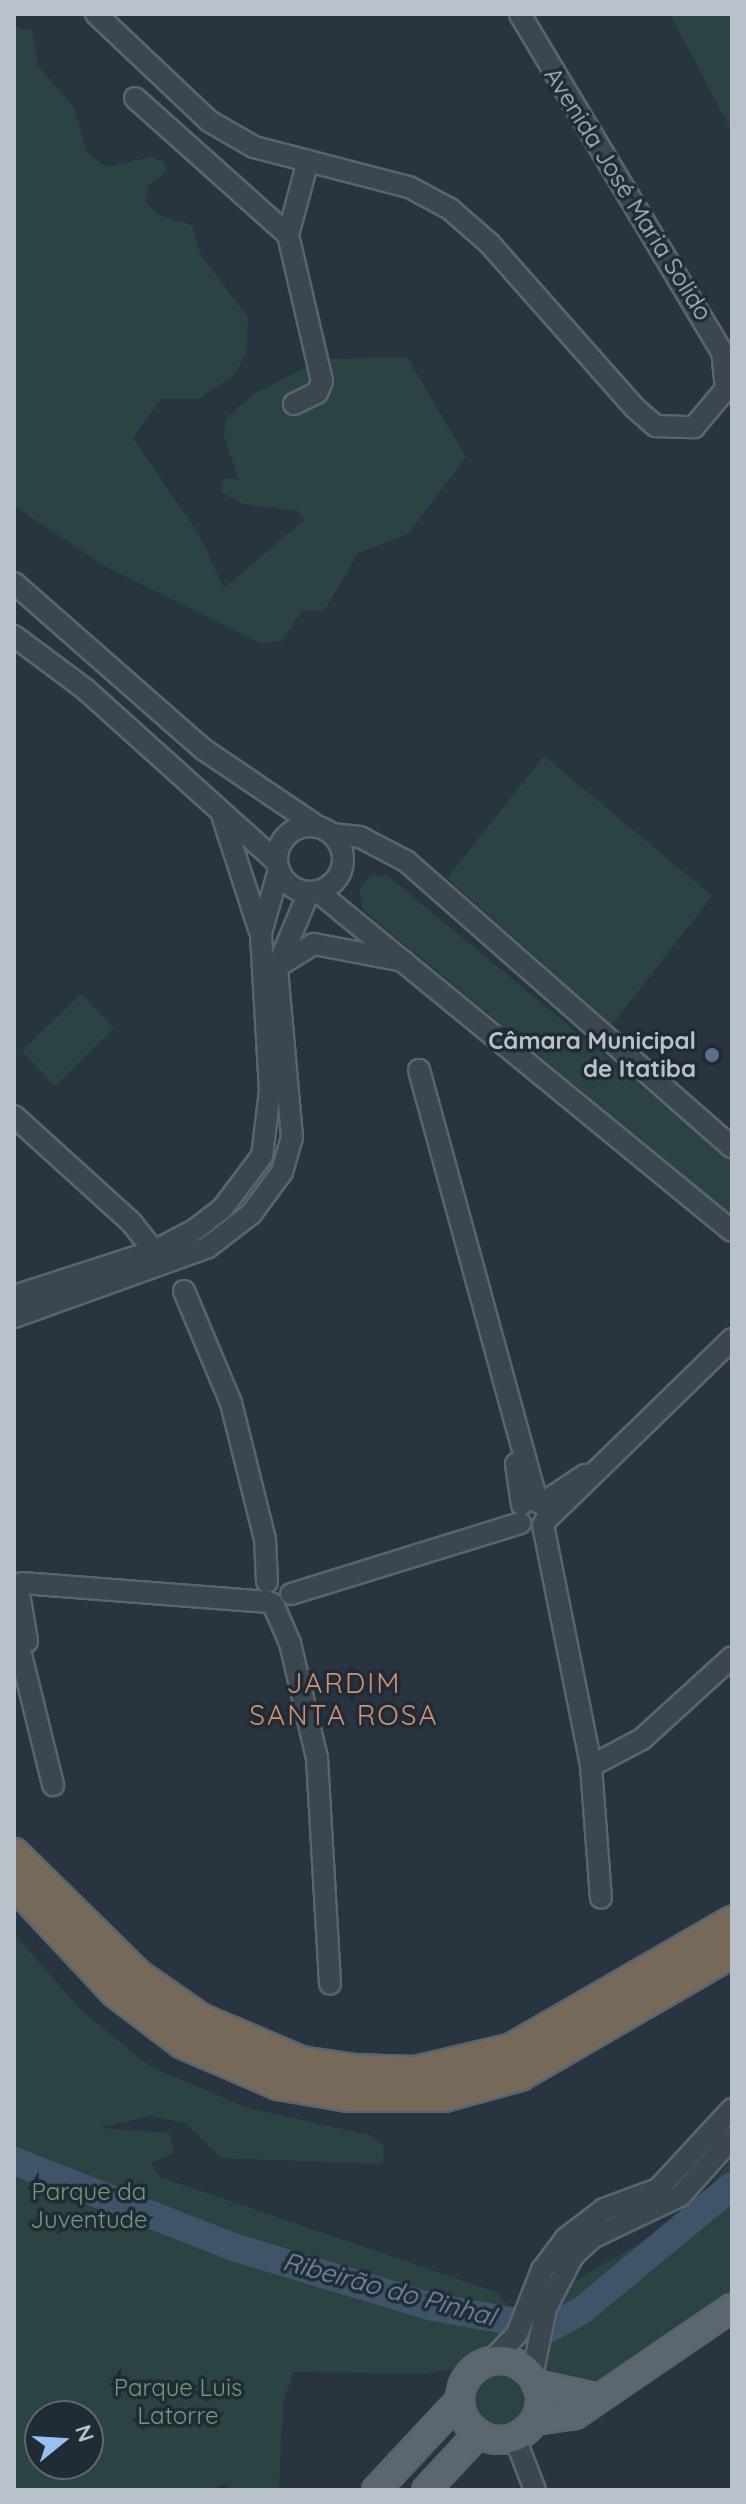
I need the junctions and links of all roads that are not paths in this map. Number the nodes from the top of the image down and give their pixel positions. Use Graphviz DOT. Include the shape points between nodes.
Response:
graph roads {
  1 [pos="96,14"];
  2 [pos="520,14"];
  3 [pos="135,98"];
  4 [pos="308,161"];
  5 [pos="288,235"];
  6 [pos="732,321"];
  7 [pos="714,333"];
  8 [pos="294,404"];
  9 [pos="14,583"];
  10 [pos="14,636"];
  11 [pos="222,815"];
  12 [pos="325,830"];
  13 [pos="278,866"];
  14 [pos="313,891"];
  15 [pos="261,933"];
  16 [pos="403,961"];
  17 [pos="277,968"];
  18 [pos="419,1070"];
  19 [pos="14,1116"];
  20 [pos="732,1147"];
  21 [pos="732,1231"];
  22 [pos="160,1259"];
  23 [pos="184,1291"];
  24 [pos="14,1296"];
  25 [pos="14,1317"];
  26 [pos="732,1339"];
  27 [pos="534,1516"];
  28 [pos="17,1586"];
  29 [pos="277,1590"];
  30 [pos="14,1626"];
  31 [pos="26,1653"];
  32 [pos="732,1657"];
  33 [pos="591,1766"];
  34 [pos="53,1785"];
  35 [pos="14,1854"];
  36 [pos="14,1883"];
  37 [pos="601,1898"];
  38 [pos="732,1922"];
  39 [pos="732,1952"];
  40 [pos="330,1984"];
  41 [pos="732,2109"];
  42 [pos="732,2138"];
  43 [pos="538,2302"];
  44 [pos="732,2308"];
  45 [pos="491,2361"];
  46 [pos="534,2380"];
  47 [pos="595,2397"];
  48 [pos="460,2400"];
  49 [pos="525,2429"];
  50 [pos="478,2434"];
  51 [pos="376,2490"];
  52 [pos="426,2490"];
  53 [pos="535,2490"];
  1 -- 4 [label="street, Avenida José Maria Solido" via="209,121 254,147"];
  2 -- 7 [label="street, Avenida José Maria Solido"];
  3 -- 5 [label="street"];
  4 -- 5 [label="street"];
  4 -- 7 [label="street, Avenida José Maria Solido" via="409,187 450,209 656,426 694,427 712,411 728,371"];
  5 -- 8 [label="street" via="322,381 317,393"];
  6 -- 7 [label="street"];
  9 -- 12 [label="street" via="203,749"];
  10 -- 11 [label="street" via="85,689"];
  11 -- 13 [label="street"];
  11 -- 15 [label="street"];
  12 -- 13 [label="street" via="291,831"];
  12 -- 14 [label="street" via="341,870"];
  12 -- 20 [label="street" via="360,837 406,861"];
  13 -- 14 [label="street"];
  13 -- 15 [label="street"];
  14 -- 16 [label="street"];
  14 -- 17 [label="street"];
  15 -- 22 [label="street" via="268,1139 222,1209"];
  16 -- 17 [label="street" via="314,944"];
  16 -- 21 [label="street"];
  17 -- 22 [label="street" via="292,1137 282,1172 251,1214 208,1247"];
  18 -- 27 [label="street" via="477,1271"];
  19 -- 22 [label="street"];
  22 -- 24 [label="street"];
  22 -- 25 [label="street"];
  23 -- 29 [label="street" via="231,1403"];
  26 -- 27 [label="street"];
  27 -- 29 [label="street"];
  27 -- 33 [label="street"];
  28 -- 29 [label="street" via="224,1595"];
  28 -- 31 [label="street"];
  29 -- 40 [label="street" via="317,1758"];
  30 -- 31 [label="street"];
  31 -- 34 [label="street"];
  32 -- 33 [label="street" via="642,1739"];
  33 -- 37 [label="street"];
  35 -- 38 [label="highway" via="137,1975 200,2019 287,2057 354,2070 415,2072 512,2049"];
  36 -- 39 [label="highway" via="116,1992 183,2043 278,2084 348,2096 444,2096 520,2075"];
  41 -- 43 [label="street" via="658,2189 604,2209 565,2239"];
  42 -- 43 [label="street" via="680,2196 592,2238"];
  43 -- 45 [label="street"];
  43 -- 46 [label="street"];
  44 -- 47 [label="main road"];
  45 -- 46 [label="main road" via="518,2364"];
  45 -- 48 [label="main road" via="469,2375"];
  46 -- 47 [label="main road"];
  46 -- 49 [label="main road"];
  47 -- 49 [label="main road" via="565,2420"];
  48 -- 50 [label="main road"];
  48 -- 51 [label="main road"];
  49 -- 50 [label="main road"];
  49 -- 53 [label="street"];
  50 -- 52 [label="main road"];
}
